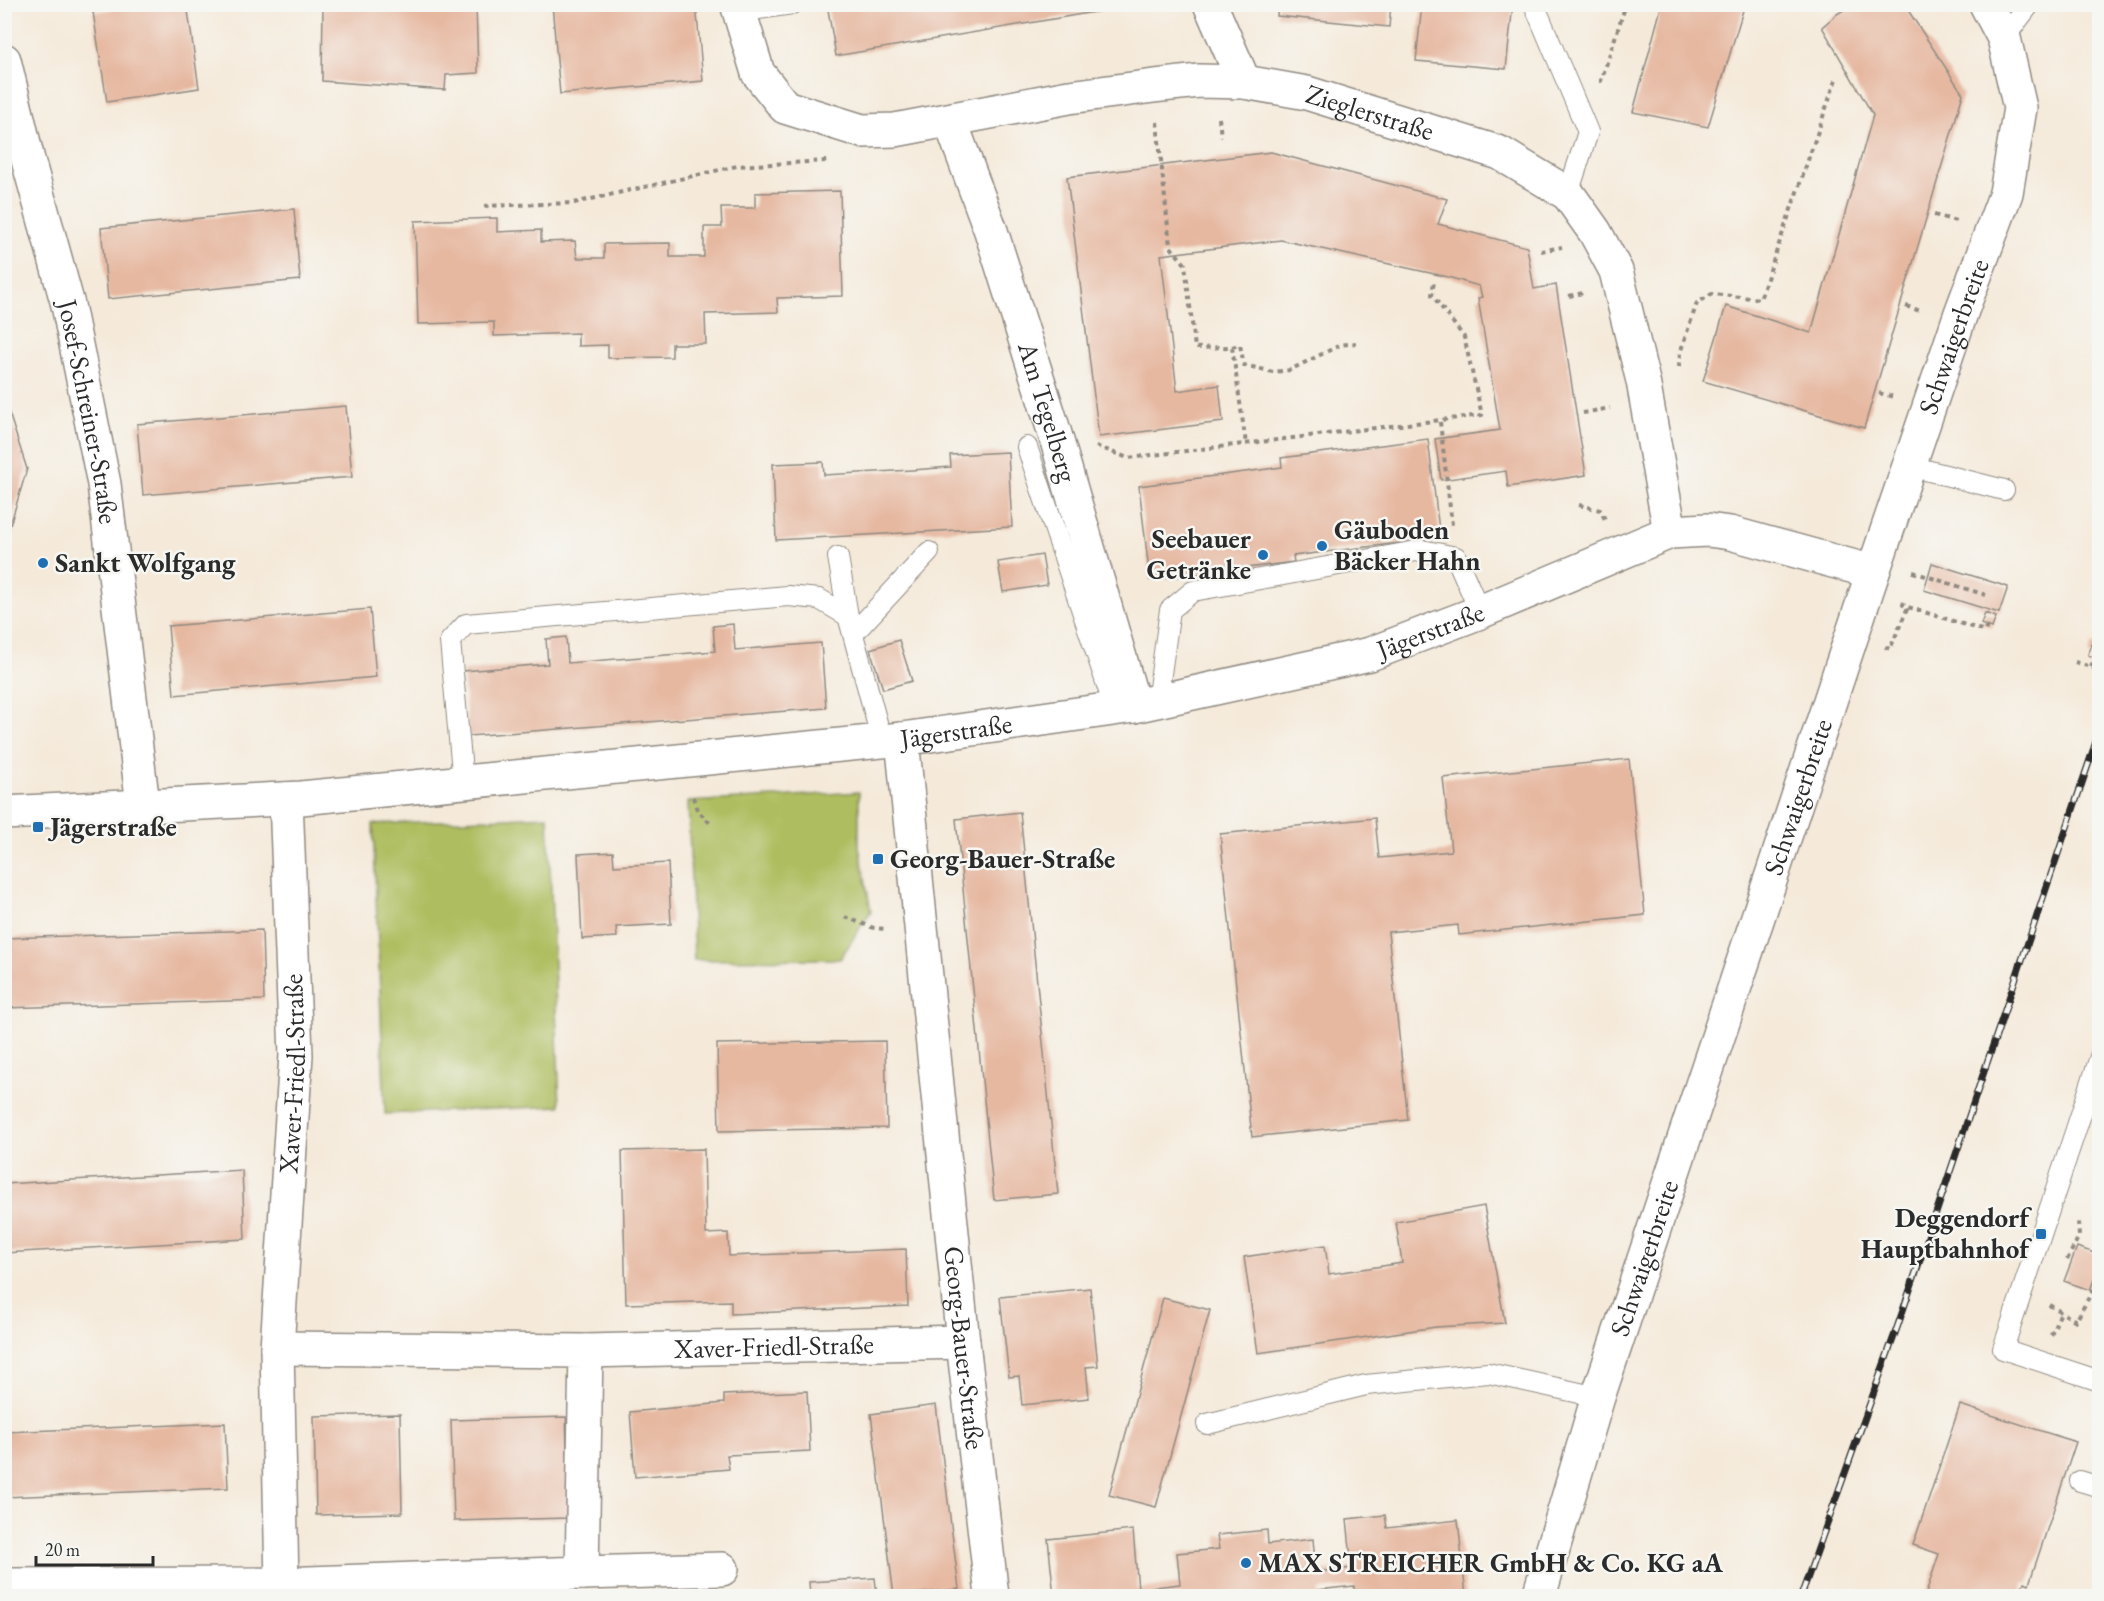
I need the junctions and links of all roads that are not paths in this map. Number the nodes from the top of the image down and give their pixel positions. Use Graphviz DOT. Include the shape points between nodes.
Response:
graph roads {
  1 [pos="792,4"];
  2 [pos="1210,4"];
  3 [pos="1534,4"];
  4 [pos="1986,4"];
  5 [pos="2030,4"];
  6 [pos="738,8"];
  7 [pos="2004,38"];
  8 [pos="4,60"];
  9 [pos="1244,82"];
  10 [pos="950,120"];
  11 [pos="1568,194"];
  12 [pos="1910,466"];
  13 [pos="2004,490"];
  14 [pos="1670,532"];
  15 [pos="929,552"];
  16 [pos="838,557"];
  17 [pos="1873,572"];
  18 [pos="1480,612"];
  19 [pos="850,625"];
  20 [pos="1136,706"];
  21 [pos="892,740"];
  22 [pos="463,782"];
  23 [pos="286,799"];
  24 [pos="143,805"];
  25 [pos="4,813"];
  26 [pos="2100,1057"];
  27 [pos="963,1342"];
  28 [pos="277,1348"];
  29 [pos="586,1351"];
  30 [pos="2100,1381"];
  31 [pos="1598,1397"];
  32 [pos="1207,1424"];
  33 [pos="2080,1481"];
  34 [pos="2100,1487"];
  35 [pos="722,1569"];
  36 [pos="582,1573"];
  37 [pos="282,1584"];
  38 [pos="4,1585"];
  39 [pos="992,1596"];
  40 [pos="1539,1596"];
  1 -- 6 [label="lane"];
  2 -- 9 [label="street"];
  3 -- 11 [label="lane" via="1588,132"];
  4 -- 7 [label="street, Schwaigerbreite"];
  5 -- 7 [label="lane"];
  6 -- 10 [label="street" via="758,73 785,107 862,131 895,130"];
  7 -- 12 [label="street, Schwaigerbreite" via="2020,108 2006,193"];
  8 -- 24 [label="street, Josef-Schreiner-Straße" via="68,305 104,484"];
  9 -- 10 [label="street" via="1154,86 1069,97"];
  9 -- 11 [label="street, Zieglerstraße" via="1307,93 1500,153"];
  10 -- 20 [label="street, Am Tegelberg" via="991,231 1041,440"];
  11 -- 14 [label="street, Zieglerstraße" via="1616,271 1643,381"];
  12 -- 13 [label="lane"];
  12 -- 17 [label="street, Schwaigerbreite"];
  14 -- 17 [label="street, Jägerstraße" via="1730,533"];
  14 -- 18 [label="street, Jägerstraße"];
  15 -- 19 [label="lane"];
  16 -- 19 [label="lane"];
  17 -- 31 [label="street, Schwaigerbreite"];
  18 -- 20 [label="street, Jägerstraße" via="1370,654"];
  18 -- 20 [label="lane" via="1456,557 1422,550 1193,591 1170,610"];
  19 -- 21 [label="lane"];
  19 -- 22 [label="lane" via="819,599 788,596 466,624 450,640"];
  20 -- 21 [label="street, Jägerstraße"];
  21 -- 22 [label="street, Jägerstraße"];
  21 -- 27 [label="street, Georg-Bauer-Straße"];
  22 -- 23 [label="street, Jägerstraße"];
  23 -- 24 [label="street, Jägerstraße"];
  23 -- 28 [label="street, Xaver-Friedl-Straße" via="296,1054"];
  24 -- 25 [label="street, Jägerstraße"];
  26 -- 30 [label="lane" via="2003,1349"];
  27 -- 29 [label="street, Xaver-Friedl-Straße"];
  27 -- 39 [label="street, Georg-Bauer-Straße"];
  28 -- 29 [label="street, Xaver-Friedl-Straße"];
  28 -- 37 [label="street, Xaver-Friedl-Straße"];
  29 -- 36 [label="street"];
  31 -- 32 [label="lane" via="1488,1373 1366,1384"];
  31 -- 40 [label="street, Schwaigerbreite"];
  33 -- 34 [label="lane"];
  35 -- 36 [label="street"];
  36 -- 37 [label="street"];
  37 -- 38 [label="street"];
}
